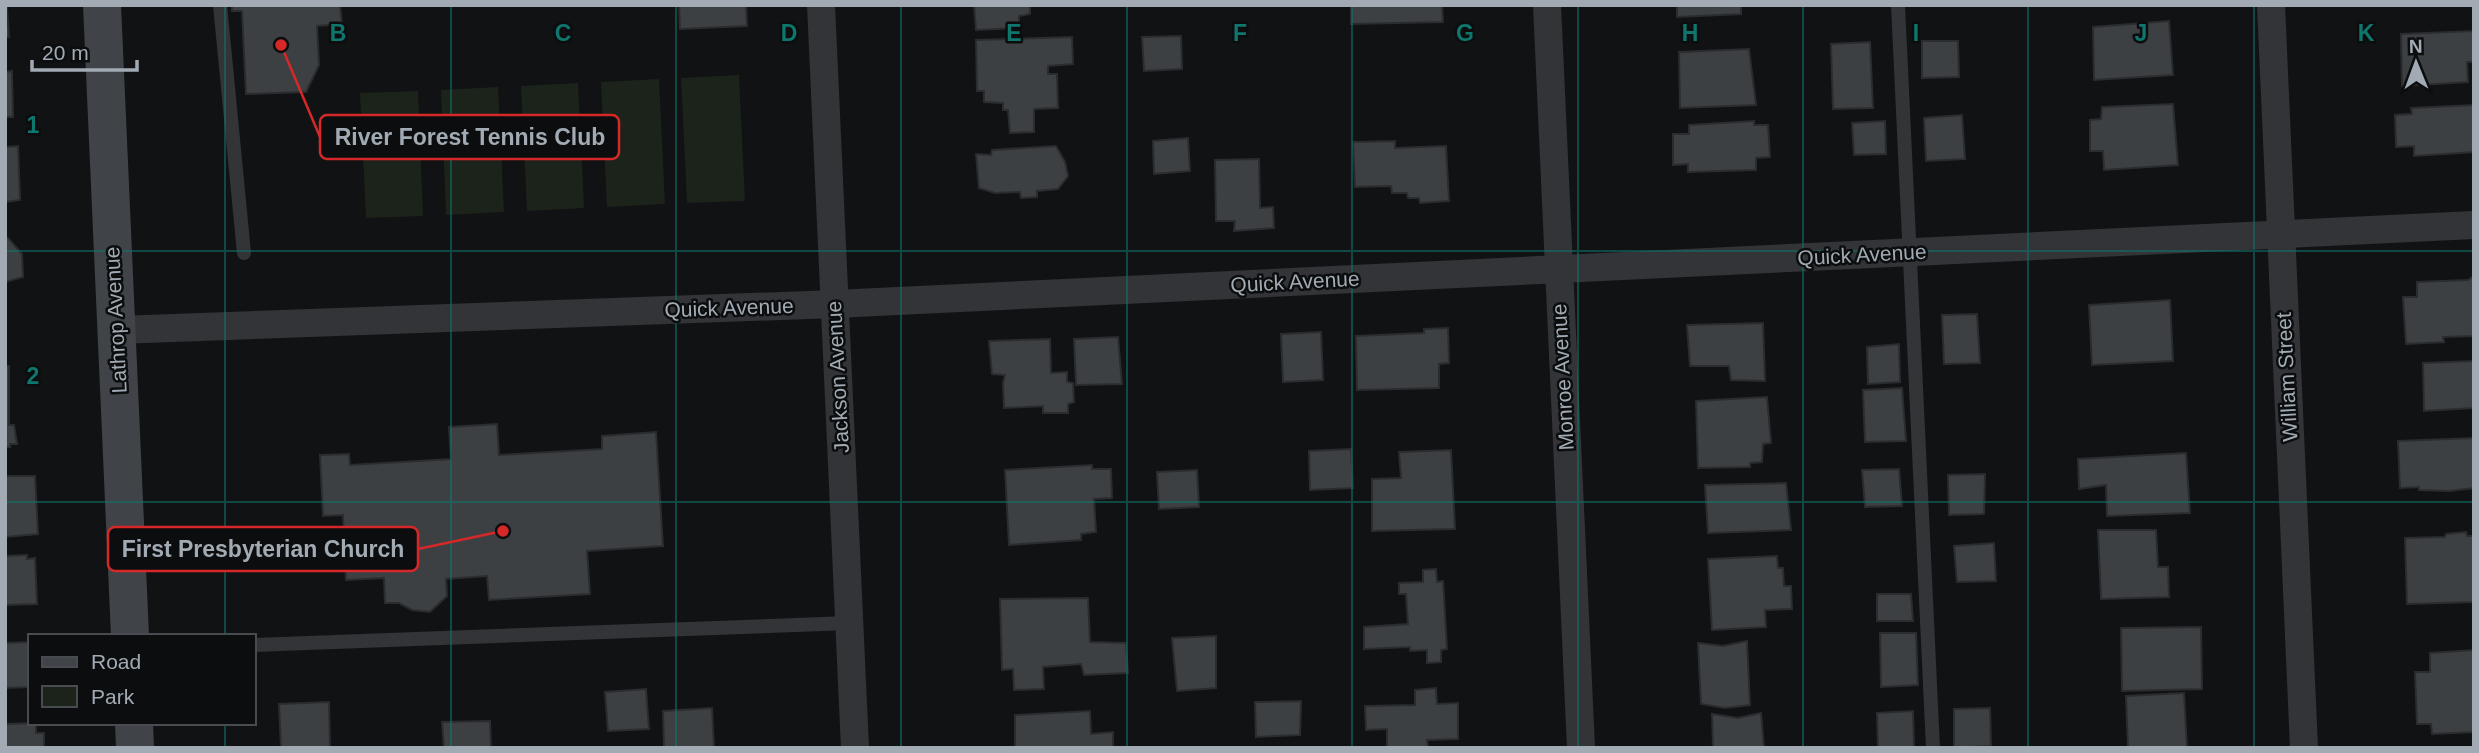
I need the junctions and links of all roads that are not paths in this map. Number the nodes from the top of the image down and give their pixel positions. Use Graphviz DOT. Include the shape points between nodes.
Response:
graph roads {
  1 [pos="102,5"];
  2 [pos="220,5"];
  3 [pos="821,5"];
  4 [pos="1547,5"];
  5 [pos="1898,5"];
  6 [pos="2270,5"];
  7 [pos="2474,225"];
  8 [pos="2280,235"];
  9 [pos="244,253"];
  10 [pos="1910,253"];
  11 [pos="1558,269"];
  12 [pos="835,304"];
  13 [pos="117,330"];
  14 [pos="849,623"];
  15 [pos="130,634"];
  16 [pos="256,645"];
  17 [pos="134,725"];
  18 [pos="135,748"];
  19 [pos="855,748"];
  20 [pos="1581,748"];
  21 [pos="1933,748"];
  22 [pos="2304,748"];
  1 -- 13 [label="street, Lathrop Avenue"];
  2 -- 9 [label="lane"];
  3 -- 12 [label="street, Jackson Avenue"];
  4 -- 11 [label="street, Monroe Avenue"];
  5 -- 10 [label="lane"];
  6 -- 8 [label="street, William Street"];
  7 -- 8 [label="street, Quick Avenue"];
  8 -- 10 [label="street, Quick Avenue"];
  8 -- 22 [label="street, William Street"];
  10 -- 11 [label="street, Quick Avenue"];
  10 -- 21 [label="lane"];
  11 -- 12 [label="street, Quick Avenue"];
  11 -- 20 [label="street, Monroe Avenue"];
  12 -- 13 [label="street, Quick Avenue"];
  12 -- 14 [label="street, Jackson Avenue"];
  13 -- 15 [label="street, Lathrop Avenue"];
  14 -- 16 [label="lane"];
  14 -- 19 [label="street, Jackson Avenue"];
  17 -- 18 [label="street"];
}
